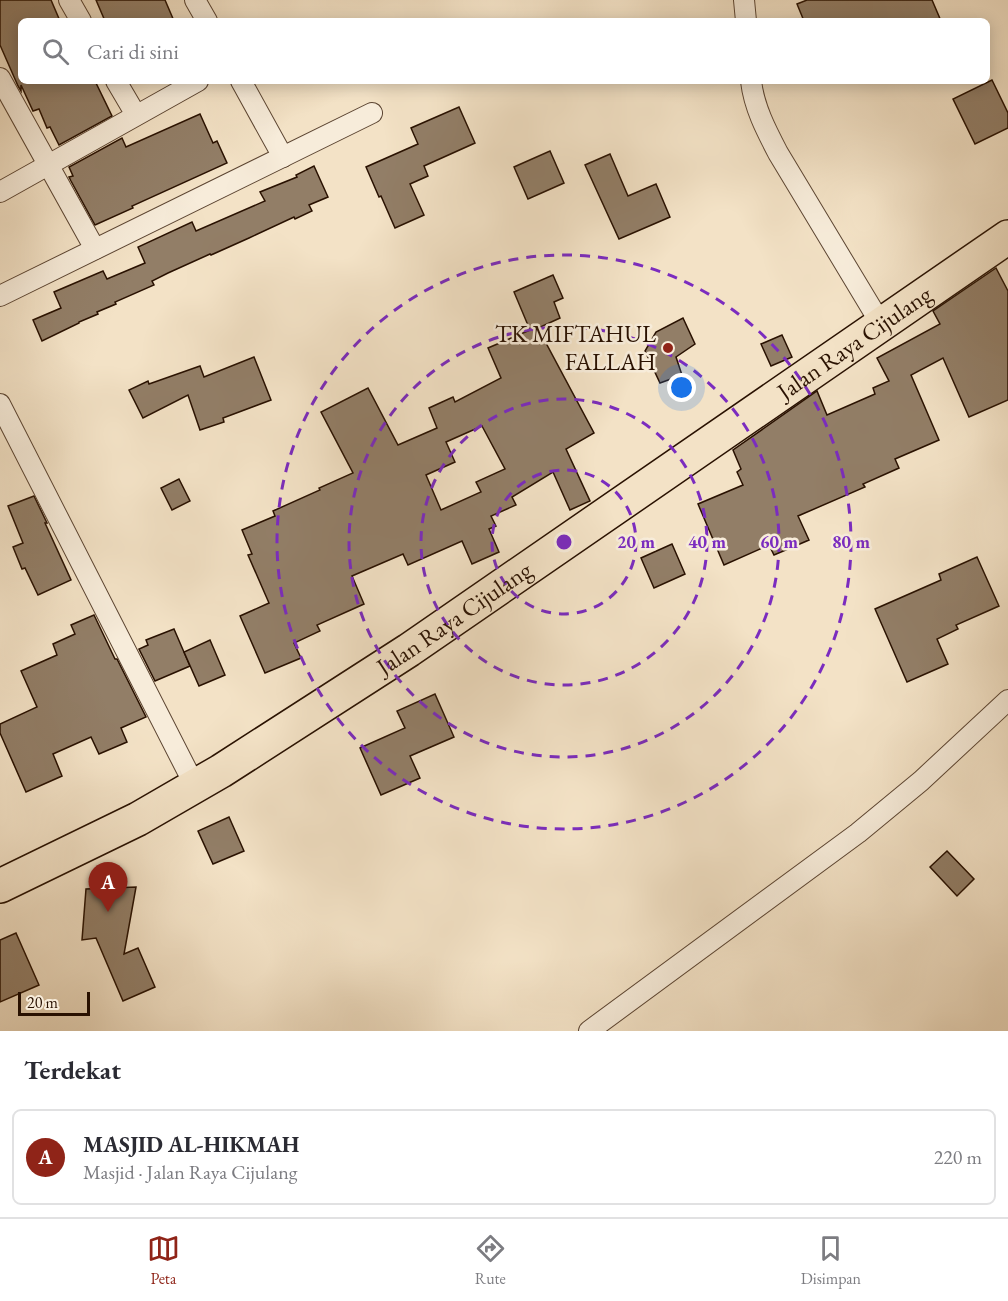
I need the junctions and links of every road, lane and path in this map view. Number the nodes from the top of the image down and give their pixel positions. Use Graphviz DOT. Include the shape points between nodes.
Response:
graph roads {
  1 [pos="69,0"];
  2 [pos="195,0"];
  3 [pos="744,0"];
  4 [pos="79,18"];
  5 [pos="205,18"];
  6 [pos="746,18"];
  7 [pos="0,78"];
  8 [pos="118,84"];
  9 [pos="193,84"];
  10 [pos="242,84"];
  11 [pos="751,84"];
  12 [pos="372,113"];
  13 [pos="136,115"];
  14 [pos="283,157"];
  15 [pos="49,164"];
  16 [pos="0,192"];
  17 [pos="1008,237"];
  18 [pos="95,249"];
  19 [pos="0,296"];
  20 [pos="881,324"];
  21 [pos="0,404"];
  22 [pos="1008,700"];
  23 [pos="195,786"];
  24 [pos="0,886"];
  25 [pos="590,1031"];
  1 -- 4 [label="street"];
  2 -- 5 [label="street"];
  3 -- 6 [label="street"];
  7 -- 15 [label="street"];
  8 -- 13 [label="street"];
  9 -- 13 [label="street"];
  10 -- 14 [label="street"];
  11 -- 20 [label="street" via="753,97 778,153"];
  12 -- 14 [label="street"];
  13 -- 15 [label="street"];
  14 -- 18 [label="street"];
  15 -- 16 [label="street"];
  15 -- 18 [label="street"];
  17 -- 20 [label="highway, Jalan Raya Cijulang"];
  18 -- 19 [label="street"];
  20 -- 23 [label="highway, Jalan Raya Cijulang" via="409,650"];
  21 -- 23 [label="street"];
  22 -- 25 [label="street" via="921,782 858,833"];
  23 -- 24 [label="highway, Jalan Raya Cijulang" via="138,819"];
}
